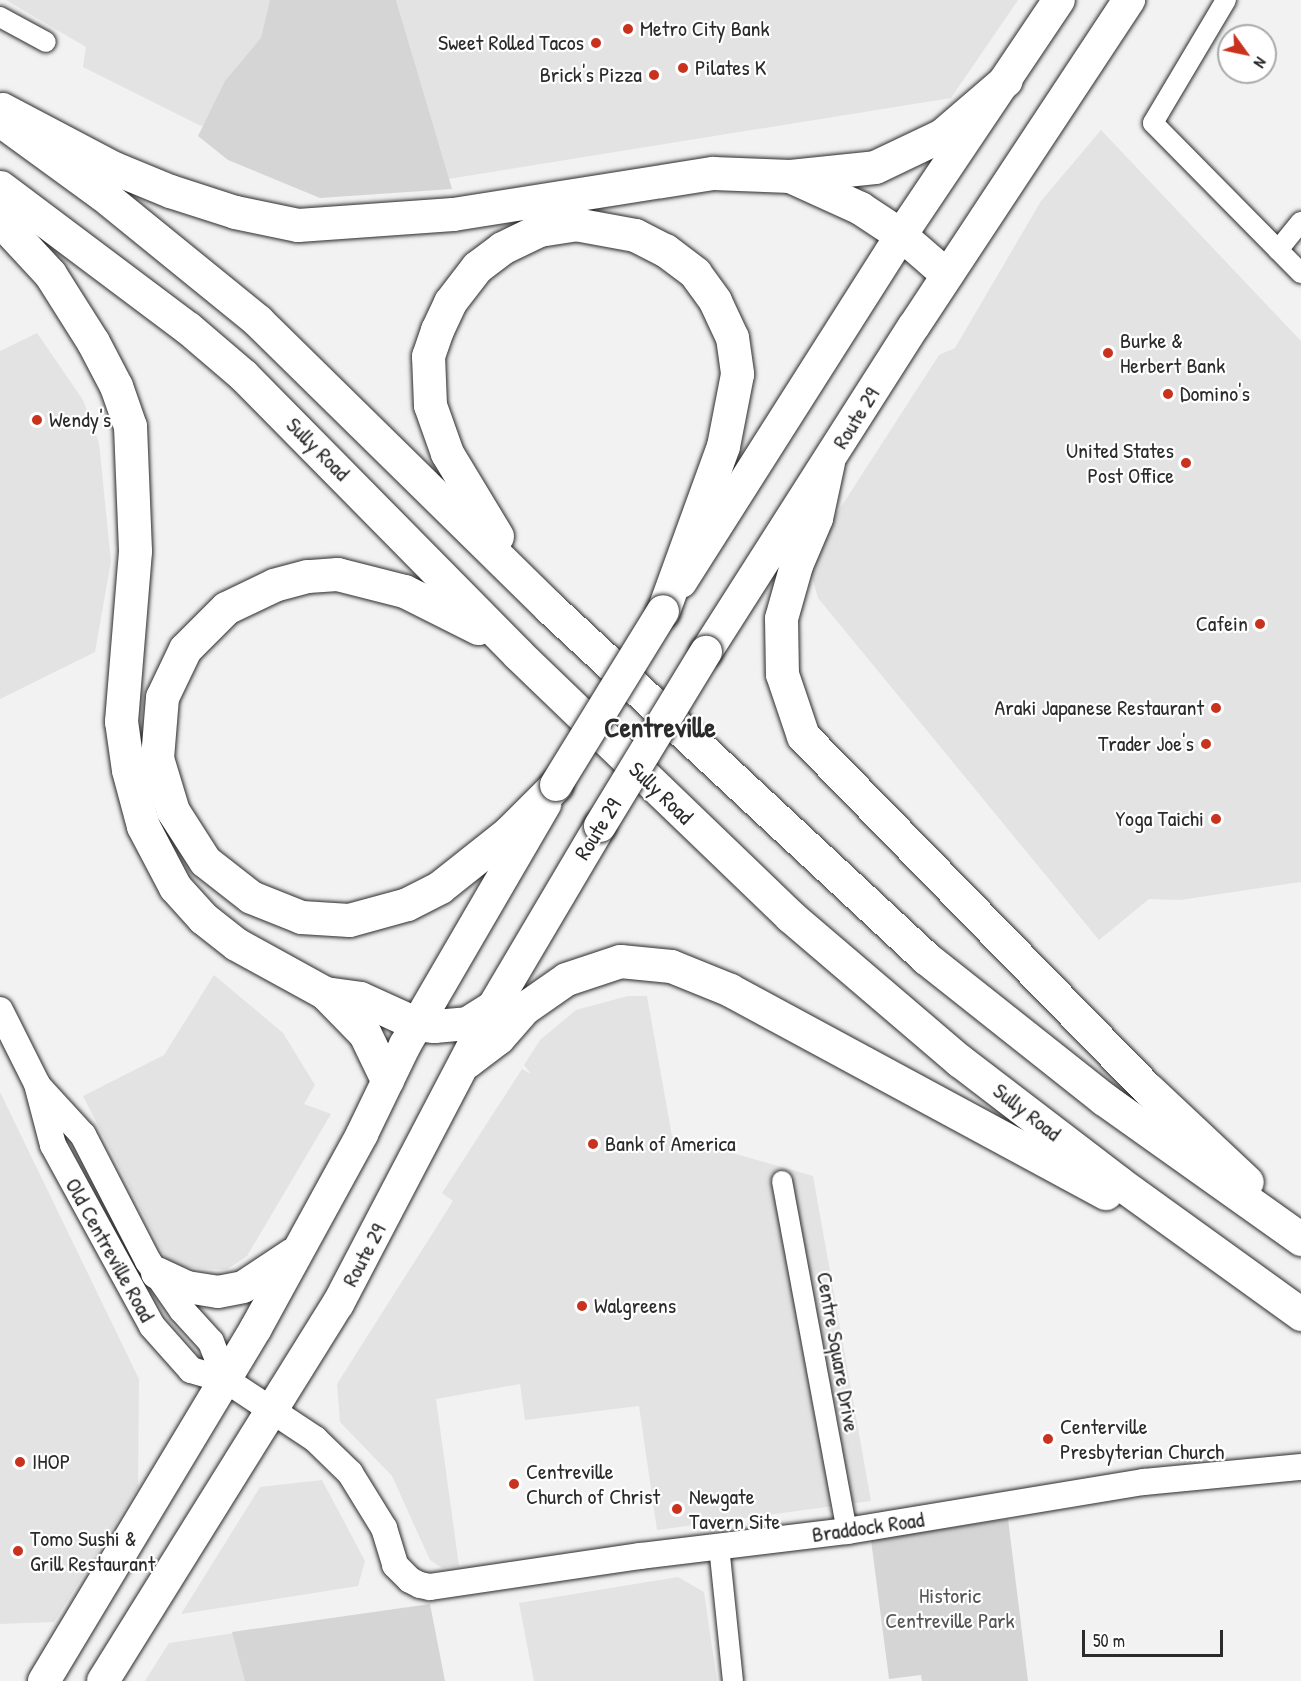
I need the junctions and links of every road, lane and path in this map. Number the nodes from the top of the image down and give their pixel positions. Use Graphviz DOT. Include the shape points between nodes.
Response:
graph roads {
  1 [pos="1059,0"];
  2 [pos="1129,0"];
  3 [pos="1226,0"];
  4 [pos="0,17"];
  5 [pos="46,42"];
  6 [pos="1006,80"];
  7 [pos="0,108"];
  8 [pos="0,120"];
  9 [pos="790,176"];
  10 [pos="0,187"];
  11 [pos="0,220"];
  12 [pos="1301,222"];
  13 [pos="901,235"];
  14 [pos="1278,250"];
  15 [pos="1301,273"];
  16 [pos="947,275"];
  17 [pos="828,462"];
  18 [pos="549,607"];
  19 [pos="663,611"];
  20 [pos="518,654"];
  21 [pos="556,785"];
  22 [pos="325,993"];
  23 [pos="493,1007"];
  24 [pos="0,1010"];
  25 [pos="417,1024"];
  26 [pos="466,1062"];
  27 [pos="387,1080"];
  28 [pos="37,1084"];
  29 [pos="782,1181"];
  30 [pos="1301,1228"];
  31 [pos="1301,1239"];
  32 [pos="301,1248"];
  33 [pos="157,1273"];
  34 [pos="1293,1309"];
  35 [pos="226,1380"];
  36 [pos="272,1410"];
  37 [pos="1301,1467"];
  38 [pos="847,1531"];
  39 [pos="719,1546"];
  40 [pos="45,1681"];
  41 [pos="103,1681"];
  42 [pos="734,1681"];
  1 -- 6 [label="main road"];
  2 -- 16 [label="main road, Route 29"];
  3 -- 14 [label="street" via="1153,123"];
  4 -- 5 [label="street"];
  6 -- 9 [label="highway" via="942,135 899,159 875,167"];
  6 -- 13 [label="main road"];
  7 -- 9 [label="highway" via="114,168 170,191 235,212 298,225 453,214 713,173"];
  8 -- 18 [label="highway" via="102,194 258,321"];
  9 -- 13 [label="highway" via="860,208"];
  10 -- 20 [label="highway, Sully Road" via="188,328 243,375"];
  11 -- 22 [label="highway" via="50,274 93,342 116,386 130,426 135,551 121,720 128,770 143,826 175,887 216,931"];
  12 -- 14 [label="street"];
  13 -- 16 [label="main road"];
  13 -- 19 [label="main road"];
  14 -- 15 [label="street"];
  16 -- 17 [label="main road, Route 29"];
  17 -- 23 [label="main road, Route 29, bridge" via="706,652"];
  17 -- 30 [label="highway" via="816,518 796,566 781,618 782,674 803,736 1149,1090"];
  18 -- 19 [label="highway" via="479,510 447,453 430,405 428,356 450,302 477,267 502,248 539,230 575,224 635,235 664,250 695,273 715,301 732,338 737,374 730,422"];
  18 -- 31 [label="highway" via="926,958 1104,1099"];
  19 -- 21 [label="main road, bridge"];
  20 -- 21 [label="highway" via="438,605 372,580 337,574 307,576 274,585 226,608 181,657 162,697 157,758 163,786 187,837 226,881 251,897 301,917 349,920 407,904 440,887 508,834"];
  20 -- 34 [label="highway, Sully Road" via="790,916 960,1061"];
  21 -- 25 [label="main road"];
  22 -- 25 [label="highway" via="360,998"];
  22 -- 27 [label="highway" via="365,1034"];
  23 -- 25 [label="highway" via="467,1023"];
  23 -- 26 [label="main road, Route 29"];
  24 -- 28 [label="street, Old Centreville Road"];
  25 -- 27 [label="main road"];
  26 -- 34 [label="highway" via="498,1038 523,1010 566,979 620,961 671,966 730,990 1054,1165 1217,1258"];
  26 -- 36 [label="main road, Route 29" via="338,1304"];
  27 -- 32 [label="main road"];
  28 -- 33 [label="street, Old Centreville Road" via="83,1135"];
  28 -- 35 [label="street, Old Centreville Road" via="53,1145 152,1326 191,1370"];
  29 -- 38 [label="street, Centre Square Drive"];
  32 -- 33 [label="main road" via="243,1287 218,1292 187,1287"];
  32 -- 35 [label="main road"];
  33 -- 35 [label="street, Old Centreville Road" via="182,1310 211,1342"];
  35 -- 36 [label="street, Old Centreville Road"];
  35 -- 40 [label="main road"];
  36 -- 39 [label="street, Braddock Road" via="315,1439 350,1473 384,1528 395,1565 420,1585 430,1587"];
  36 -- 41 [label="main road, Route 29"];
  37 -- 38 [label="street, Braddock Road" via="1144,1482"];
  38 -- 39 [label="street, Braddock Road"];
  39 -- 42 [label="street"];
}
